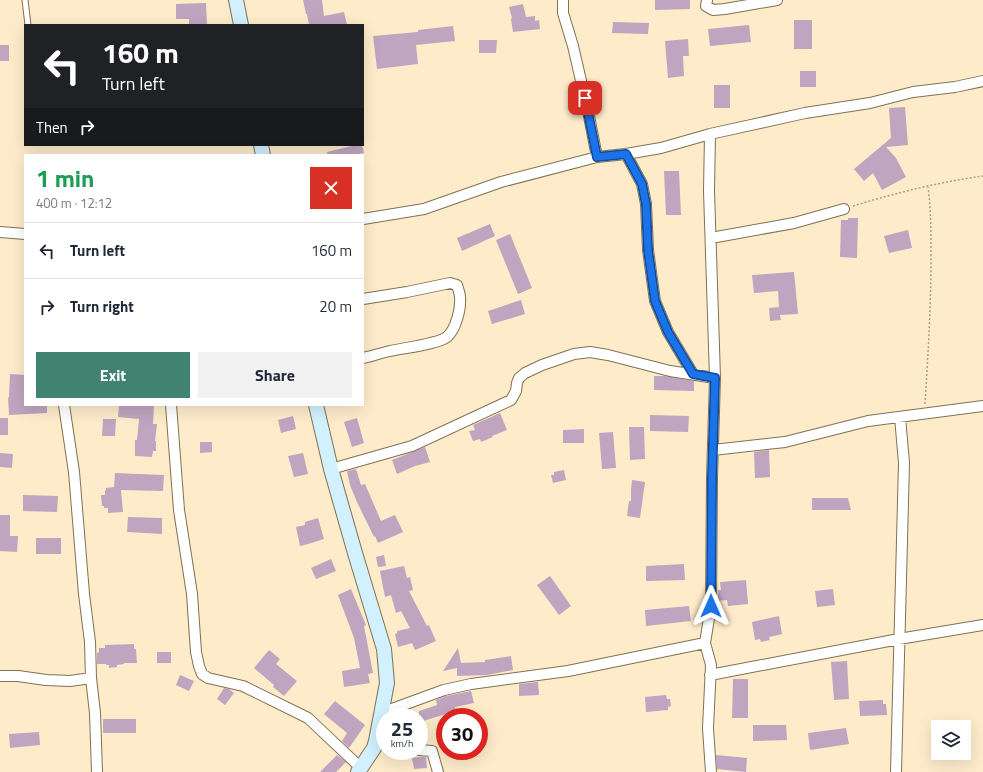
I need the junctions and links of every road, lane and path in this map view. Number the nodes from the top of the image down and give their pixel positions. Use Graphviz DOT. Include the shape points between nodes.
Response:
graph roads {
  1 [pos="25,0"];
  2 [pos="236,0"];
  3 [pos="563,0"];
  4 [pos="708,0"];
  5 [pos="778,0"];
  6 [pos="28,24"];
  7 [pos="241,24"];
  8 [pos="983,81"];
  9 [pos="710,134"];
  10 [pos="626,154"];
  11 [pos="597,157"];
  12 [pos="983,176"];
  13 [pos="928,187"];
  14 [pos="844,209"];
  15 [pos="364,219"];
  16 [pos="0,232"];
  17 [pos="24,234"];
  18 [pos="711,238"];
  19 [pos="364,299"];
  20 [pos="364,358"];
  21 [pos="693,374"];
  22 [pos="715,378"];
  23 [pos="64,406"];
  24 [pos="171,406"];
  25 [pos="316,406"];
  26 [pos="983,406"];
  27 [pos="924,414"];
  28 [pos="900,417"];
  29 [pos="713,450"];
  30 [pos="331,469"];
  31 [pos="983,625"];
  32 [pos="900,639"];
  33 [pos="705,642"];
  34 [pos="710,675"];
  35 [pos="0,676"];
  36 [pos="92,678"];
  37 [pos="382,708"];
  38 [pos="395,708"];
  39 [pos="376,746"];
  40 [pos="428,751"];
  41 [pos="359,770"];
  42 [pos="97,772"];
  43 [pos="438,772"];
  44 [pos="711,772"];
  45 [pos="896,772"];
  1 -- 6 [label="lane"];
  2 -- 7 [label="street"];
  3 -- 11 [label="street" via="563,12"];
  4 -- 5 [label="street" via="706,6 713,10"];
  8 -- 9 [label="street" via="913,92 870,103 805,113"];
  9 -- 10 [label="street" via="661,148"];
  9 -- 18 [label="street"];
  10 -- 11 [label="street"];
  10 -- 21 [label="street" via="642,184 646,204 648,250 655,301 668,332"];
  11 -- 15 [label="street" via="501,182 424,209"];
  12 -- 13 [label="path"];
  13 -- 14 [label="path"];
  13 -- 27 [label="path" via="931,206 931,273"];
  14 -- 18 [label="street" via="794,223"];
  16 -- 17 [label="street"];
  18 -- 22 [label="street"];
  19 -- 20 [label="street" via="450,283 457,285 460,296 456,324 446,338"];
  21 -- 22 [label="street"];
  21 -- 30 [label="street" via="670,371 608,355 590,352 574,354 525,373 519,378 511,400 412,446"];
  22 -- 29 [label="street"];
  23 -- 36 [label="street" via="74,472"];
  24 -- 41 [label="street" via="179,510 192,594 196,652 202,674 208,678 243,686 308,718"];
  25 -- 30 [label="street"];
  26 -- 27 [label="street"];
  27 -- 28 [label="street"];
  28 -- 29 [label="street" via="868,421 785,442"];
  28 -- 32 [label="street" via="904,463"];
  29 -- 33 [label="street" via="711,606"];
  30 -- 37 [label="street" via="384,649 387,683"];
  31 -- 32 [label="street"];
  32 -- 34 [label="street"];
  32 -- 45 [label="street"];
  33 -- 34 [label="street" via="711,665"];
  33 -- 38 [label="street" via="568,671 471,684 444,690"];
  34 -- 44 [label="street" via="708,728"];
  35 -- 36 [label="street" via="70,681"];
  36 -- 42 [label="street"];
  39 -- 41 [label="street"];
  40 -- 43 [label="street" via="432,751"];
}
